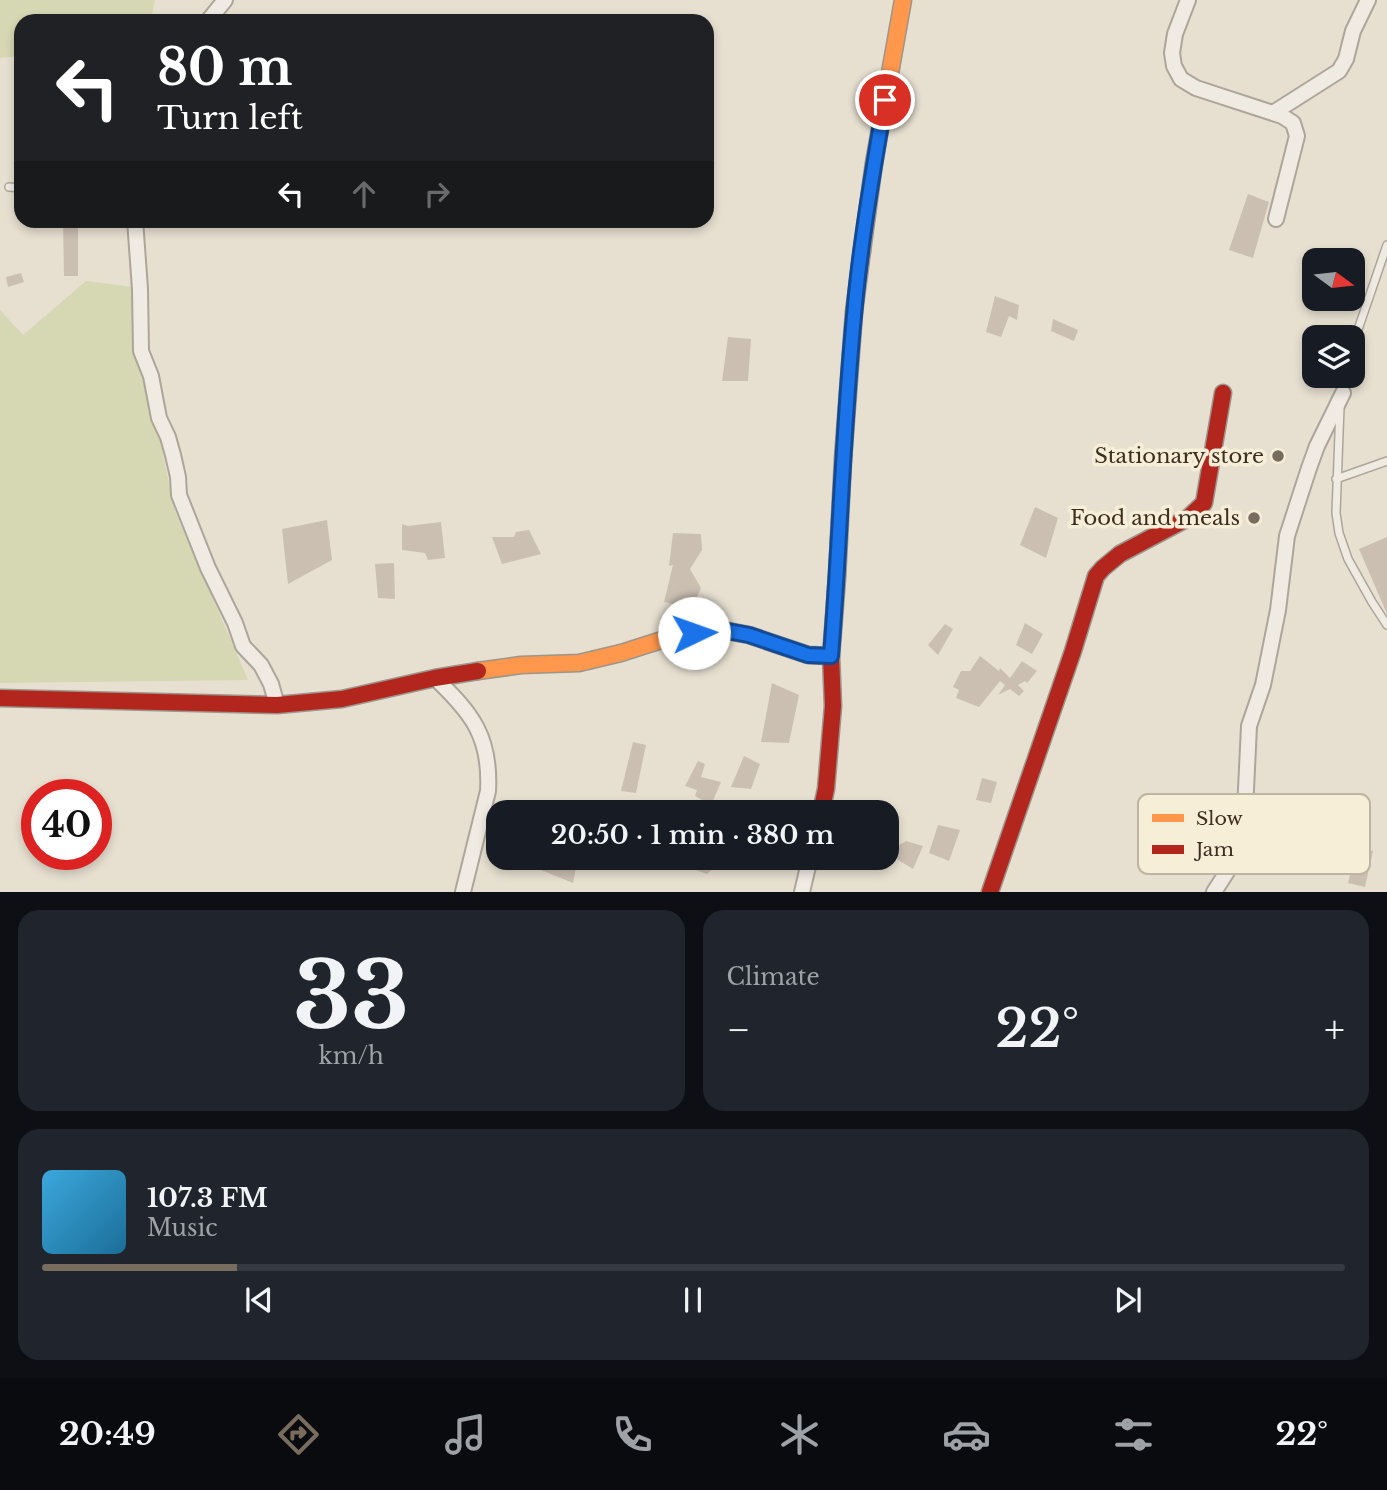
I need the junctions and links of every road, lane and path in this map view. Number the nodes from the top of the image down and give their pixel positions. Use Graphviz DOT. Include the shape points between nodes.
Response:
graph roads {
  1 [pos="225,0"];
  2 [pos="903,0"];
  3 [pos="1188,0"];
  4 [pos="1368,0"];
  5 [pos="214,14"];
  6 [pos="1273,113"];
  7 [pos="9,187"];
  8 [pos="14,187"];
  9 [pos="1276,219"];
  10 [pos="136,228"];
  11 [pos="1387,245"];
  12 [pos="1360,325"];
  13 [pos="1344,388"];
  14 [pos="1223,393"];
  15 [pos="1343,393"];
  16 [pos="1387,461"];
  17 [pos="1336,479"];
  18 [pos="1387,625"];
  19 [pos="831,656"];
  20 [pos="435,678"];
  21 [pos="0,698"];
  22 [pos="277,705"];
  23 [pos="1246,794"];
  24 [pos="824,800"];
  25 [pos="807,870"];
  26 [pos="1225,874"];
  27 [pos="463,891"];
  28 [pos="802,891"];
  29 [pos="990,891"];
  30 [pos="1214,891"];
  1 -- 5 [label="street"];
  2 -- 19 [label="street" via="854,312"];
  3 -- 6 [label="street" via="1172,53 1181,79"];
  4 -- 6 [label="street" via="1339,71"];
  6 -- 9 [label="street" via="1293,123 1297,136"];
  7 -- 8 [label="lane"];
  10 -- 22 [label="street" via="141,351 173,455 179,495 243,646 261,665"];
  11 -- 12 [label="lane"];
  13 -- 15 [label="lane"];
  14 -- 29 [label="street" via="1199,510 1104,565 1096,576"];
  15 -- 17 [label="lane"];
  15 -- 23 [label="street" via="1317,446 1287,536 1263,685 1249,726"];
  16 -- 17 [label="lane"];
  17 -- 18 [label="lane" via="1339,533 1348,559"];
  19 -- 20 [label="street" via="808,655 717,629 579,663 521,665"];
  19 -- 24 [label="street" via="833,706"];
  20 -- 22 [label="street" via="342,699"];
  20 -- 27 [label="street" via="471,718 486,748 488,791"];
  21 -- 22 [label="street"];
  25 -- 28 [label="street"];
  26 -- 30 [label="street"];
}
